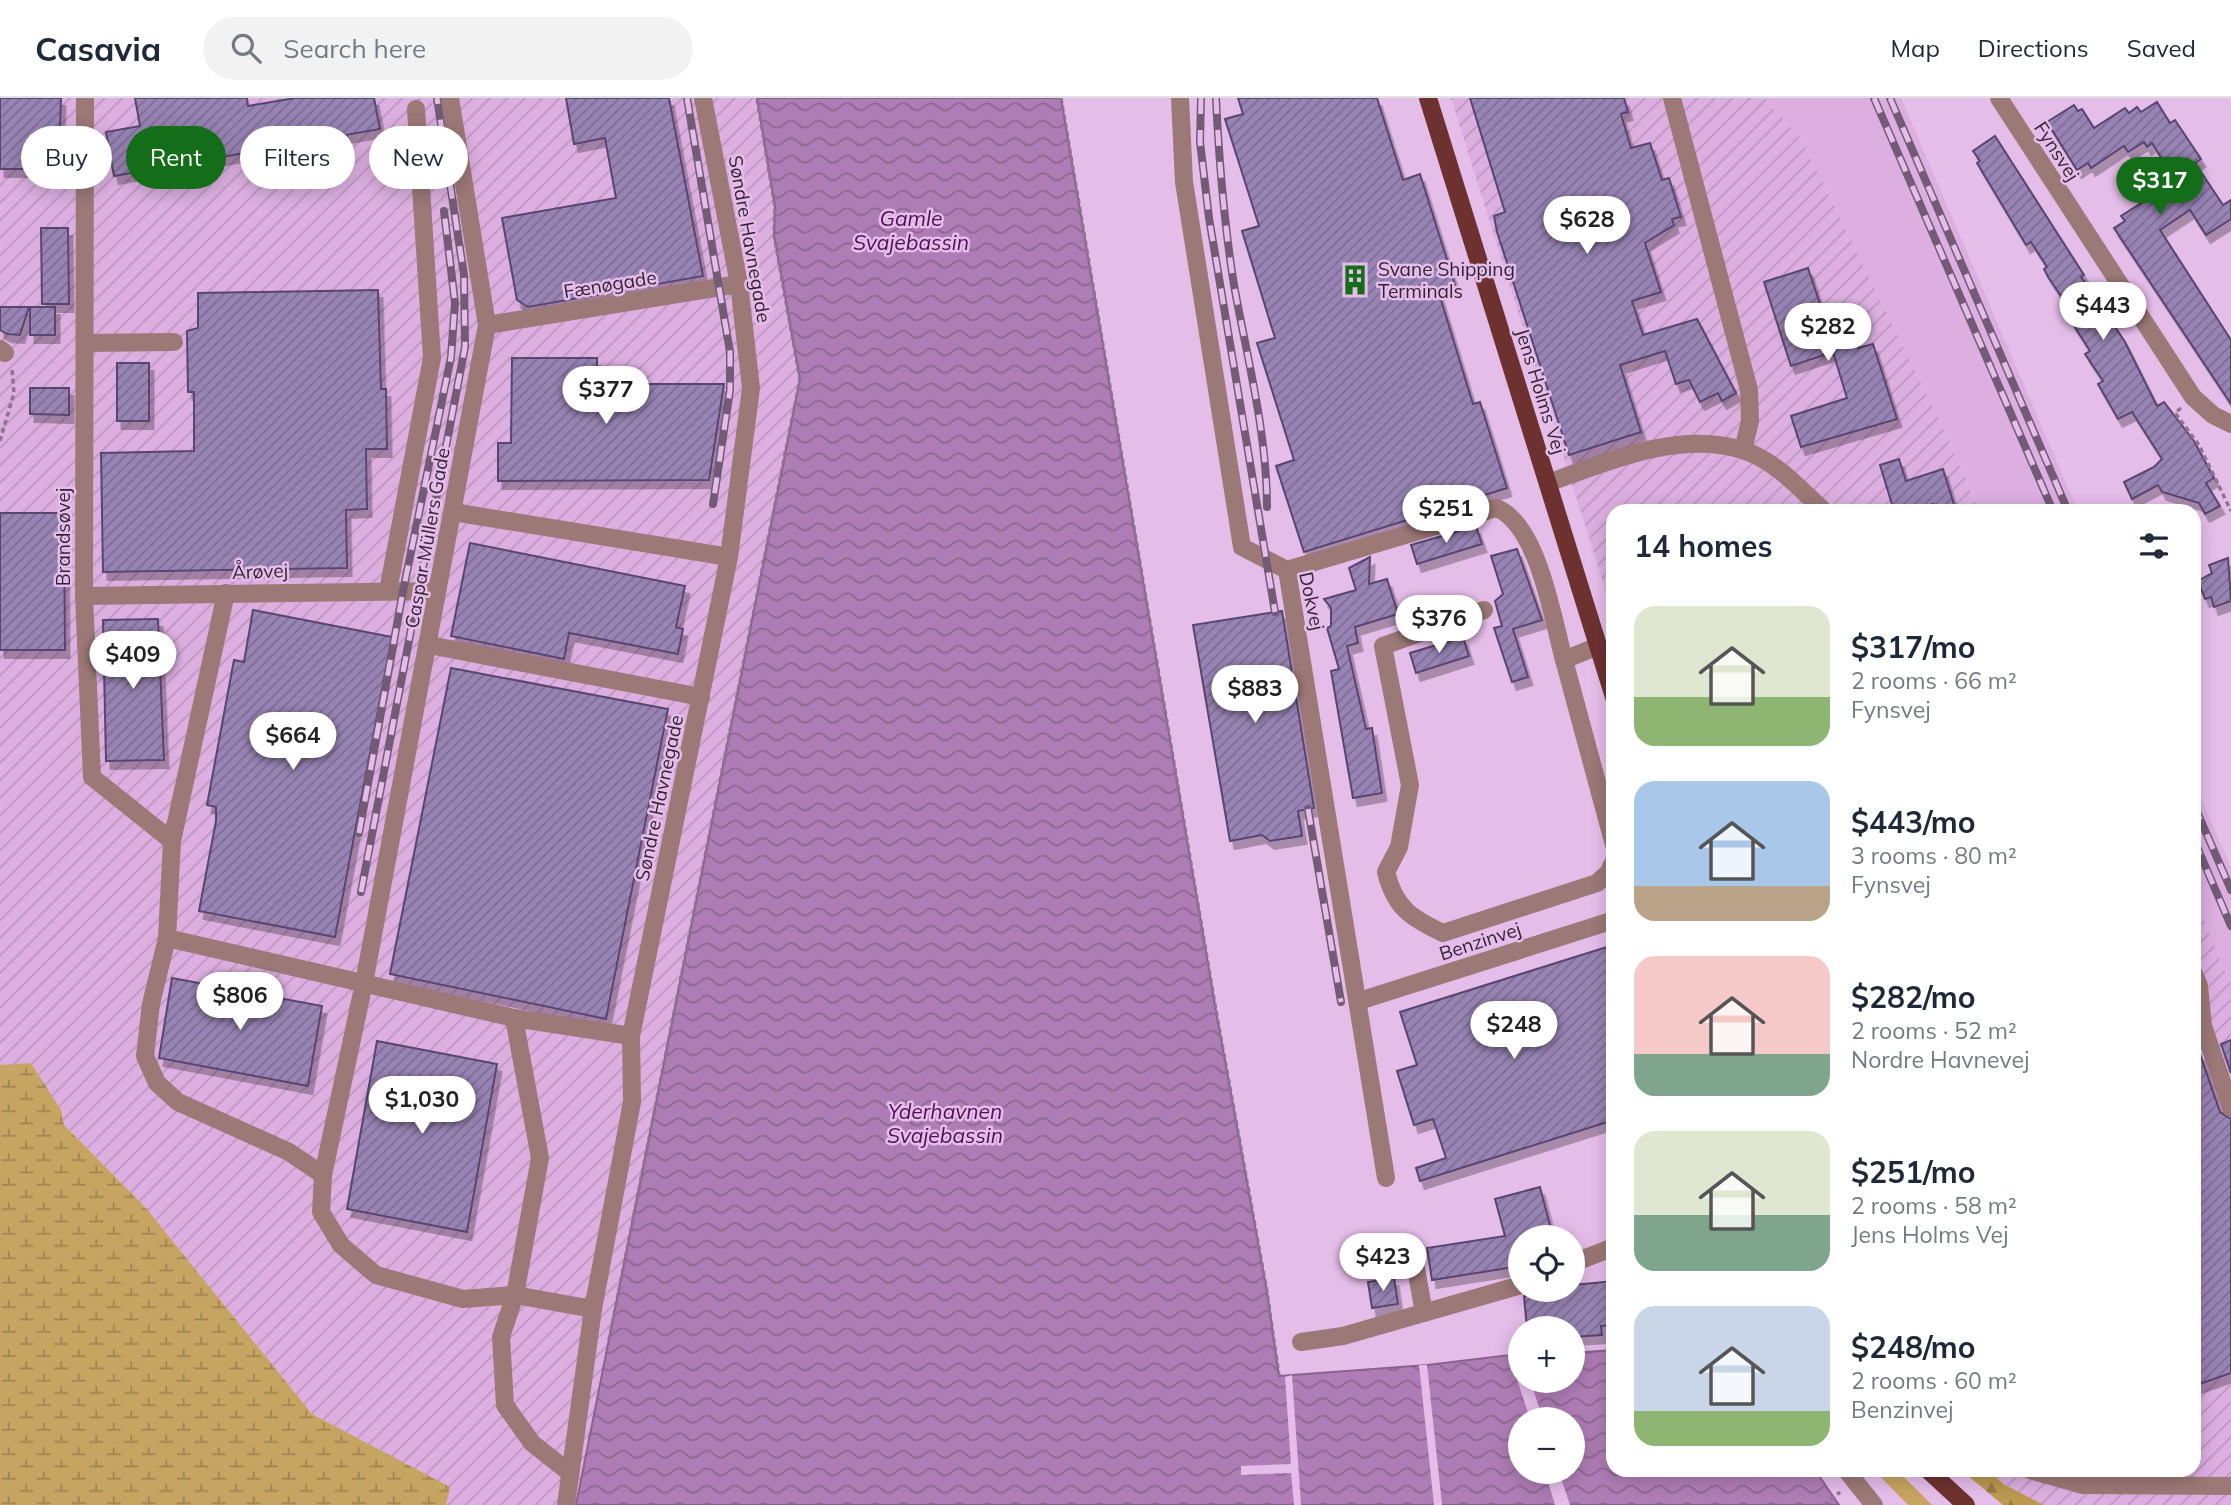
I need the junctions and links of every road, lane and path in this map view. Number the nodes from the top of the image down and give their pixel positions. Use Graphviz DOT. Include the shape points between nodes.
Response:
graph roads {
  1 [pos="85,98"];
  2 [pos="450,98"];
  3 [pos="703,98"];
  4 [pos="757,98"];
  5 [pos="1061,98"];
  6 [pos="1180,98"];
  7 [pos="1429,98"];
  8 [pos="1672,98"];
  9 [pos="1999,98"];
  10 [pos="416,109"];
  11 [pos="739,284"];
  12 [pos="487,325"];
  13 [pos="174,342"];
  14 [pos="85,343"];
  15 [pos="2,351"];
  16 [pos="2193,397"];
  17 [pos="2231,424"];
  18 [pos="0,441"];
  19 [pos="1743,450"];
  20 [pos="1548,483"];
  21 [pos="1816,504"];
  22 [pos="2231,511"];
  23 [pos="453,512"];
  24 [pos="729,557"];
  25 [pos="1287,570"];
  26 [pos="388,591"];
  27 [pos="437,591"];
  28 [pos="226,593"];
  29 [pos="84,596"];
  30 [pos="1484,610"];
  31 [pos="429,645"];
  32 [pos="1598,646"];
  33 [pos="1564,660"];
  34 [pos="1606,672"];
  35 [pos="701,697"];
  36 [pos="1606,815"];
  37 [pos="172,841"];
  38 [pos="1606,875"];
  39 [pos="1606,923"];
  40 [pos="167,938"];
  41 [pos="364,984"];
  42 [pos="1359,1001"];
  43 [pos="2201,1006"];
  44 [pos="514,1018"];
  45 [pos="631,1036"];
  46 [pos="2231,1108"];
  47 [pos="323,1175"];
  48 [pos="1385,1178"];
  49 [pos="1412,1247"];
  50 [pos="1606,1250"];
  51 [pos="1585,1258"];
  52 [pos="1508,1289"];
  53 [pos="515,1295"];
  54 [pos="593,1309"];
  55 [pos="1424,1313"];
  56 [pos="609,1340"];
  57 [pos="1301,1342"];
  58 [pos="1279,1376"];
  59 [pos="570,1473"];
  60 [pos="1852,1477"];
  61 [pos="1936,1477"];
  62 [pos="2055,1477"];
  63 [pos="2231,1486"];
  64 [pos="1845,1489"];
  65 [pos="566,1505"];
  66 [pos="1824,1505"];
  67 [pos="1874,1505"];
  68 [pos="1966,1505"];
  1 -- 14 [label="street, Brandsøvej"];
  2 -- 12 [label="street, Caspar Müllers Gade"];
  3 -- 11 [label="street, Søndre Havnegade"];
  4 -- 56 [label="path" via="775,207 774,235 800,379"];
  5 -- 58 [label="path"];
  6 -- 25 [label="street, Dokvej" via="1184,182 1242,547"];
  7 -- 20 [label="main road, Jens Holms Vej"];
  8 -- 19 [label="street" via="1749,390 1750,421"];
  9 -- 16 [label="street, Fynsvej"];
  10 -- 26 [label="street" via="432,358"];
  11 -- 12 [label="street, Fænøgade"];
  11 -- 24 [label="street, Søndre Havnegade" via="751,388"];
  12 -- 23 [label="street, Caspar Müllers Gade"];
  13 -- 14 [label="street"];
  14 -- 29 [label="street, Brandsøvej"];
  15 -- 18 [label="path" via="14,372 14,393"];
  16 -- 17 [label="street, Fynsvej"];
  16 -- 22 [label="path" via="2175,413 2199,445"];
  19 -- 20 [label="street" via="1708,444 1671,446"];
  19 -- 21 [label="street" via="1780,471"];
  20 -- 32 [label="main road, Jens Holms Vej"];
  23 -- 24 [label="street"];
  23 -- 27 [label="street, Caspar Müllers Gade"];
  24 -- 35 [label="street, Søndre Havnegade"];
  25 -- 33 [label="street" via="1496,508 1505,512 1530,542"];
  25 -- 42 [label="street, Dokvej"];
  26 -- 27 [label="street, Årøvej"];
  26 -- 28 [label="street, Årøvej"];
  27 -- 31 [label="street, Caspar Müllers Gade"];
  28 -- 29 [label="street, Årøvej"];
  28 -- 37 [label="street"];
  29 -- 37 [label="street, Brandsøvej" via="92,777"];
  30 -- 38 [label="street" via="1382,646 1410,785 1399,847 1386,873 1392,898 1421,923 1443,933 1597,883"];
  31 -- 35 [label="street"];
  31 -- 41 [label="street, Caspar Müllers Gade"];
  32 -- 33 [label="street"];
  32 -- 34 [label="main road, Jens Holms Vej"];
  33 -- 36 [label="street"];
  35 -- 45 [label="street, Søndre Havnegade"];
  37 -- 40 [label="street"];
  39 -- 42 [label="street, Benzinvej"];
  40 -- 41 [label="street"];
  40 -- 47 [label="street" via="151,1004 145,1056 157,1083 178,1102 289,1152"];
  41 -- 44 [label="street"];
  41 -- 47 [label="street, Caspar Müllers Gade"];
  42 -- 48 [label="street, Dokvej"];
  43 -- 46 [label="street" via="2203,1026"];
  44 -- 45 [label="street"];
  44 -- 53 [label="street" via="540,1158"];
  45 -- 54 [label="street, Søndre Havnegade" via="632,1102"];
  47 -- 53 [label="street, Caspar Müllers Gade" via="321,1212 341,1245 376,1275 463,1299"];
  49 -- 55 [label="street"];
  50 -- 51 [label="street"];
  52 -- 55 [label="street"];
  53 -- 54 [label="street, Caspar Müllers Gade"];
  53 -- 59 [label="street" via="501,1337 505,1405 532,1443"];
  54 -- 59 [label="street, Søndre Havnegade"];
  55 -- 57 [label="street" via="1343,1336"];
  59 -- 65 [label="street, Søndre Havnegade"];
  60 -- 67 [label="street"];
  61 -- 68 [label="main road"];
  62 -- 63 [label="street" via="2083,1485"];
  64 -- 66 [label="path"];
}
